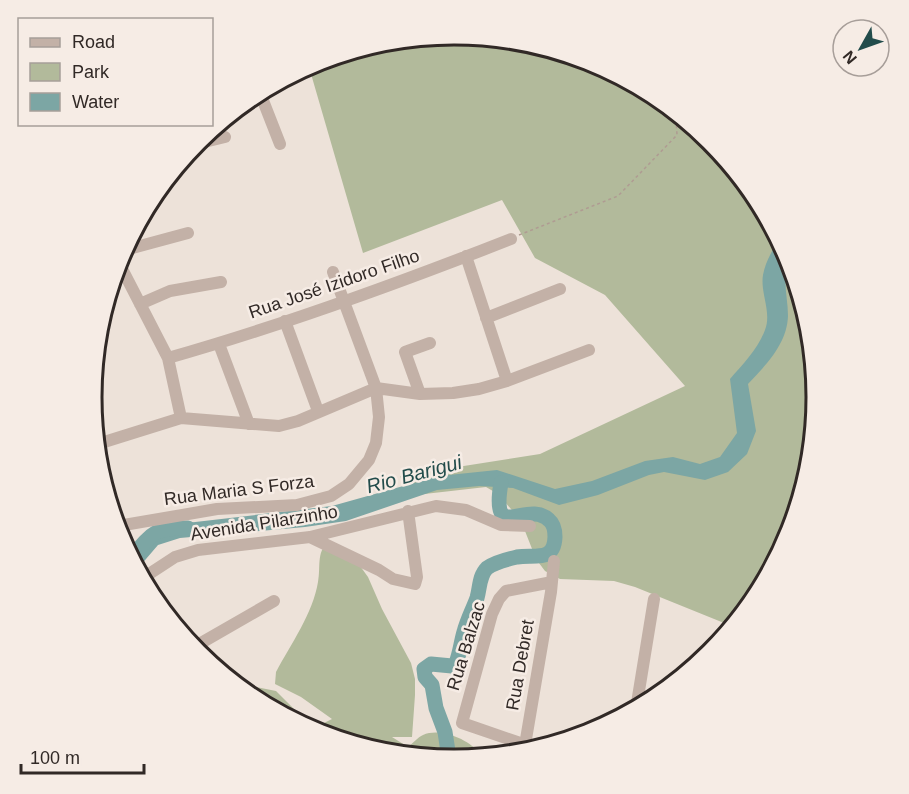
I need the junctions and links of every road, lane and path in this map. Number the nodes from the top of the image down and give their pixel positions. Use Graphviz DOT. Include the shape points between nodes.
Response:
graph roads {
  1 [pos="263,101"];
  2 [pos="676,124"];
  3 [pos="225,137"];
  4 [pos="214,140"];
  5 [pos="280,144"];
  6 [pos="188,233"];
  7 [pos="511,239"];
  8 [pos="136,247"];
  9 [pos="466,256"];
  10 [pos="333,272"];
  11 [pos="125,274"];
  12 [pos="221,282"];
  13 [pos="560,289"];
  14 [pos="344,301"];
  15 [pos="140,304"];
  16 [pos="486,318"];
  17 [pos="285,321"];
  18 [pos="430,343"];
  19 [pos="219,344"];
  20 [pos="589,350"];
  21 [pos="168,358"];
  22 [pos="507,381"];
  23 [pos="376,388"];
  24 [pos="420,394"];
  25 [pos="318,411"];
  26 [pos="181,418"];
  27 [pos="249,424"];
  28 [pos="106,441"];
  29 [pos="408,511"];
  30 [pos="126,525"];
  31 [pos="531,526"];
  32 [pos="310,537"];
  33 [pos="554,561"];
  34 [pos="150,573"];
  35 [pos="551,587"];
  36 [pos="654,599"];
  37 [pos="274,601"];
  38 [pos="202,642"];
  39 [pos="638,697"];
  40 [pos="527,741"];
  41 [pos="519,743"];
  1 -- 5 [label="street"];
  2 -- 7 [label="path" via="677,135 618,196"];
  3 -- 4 [label="street"];
  6 -- 8 [label="street"];
  7 -- 9 [label="street, Rua José Izidoro Filho"];
  9 -- 14 [label="street, Rua José Izidoro Filho"];
  9 -- 16 [label="street"];
  10 -- 14 [label="street"];
  11 -- 15 [label="street"];
  12 -- 15 [label="street" via="170,291"];
  13 -- 16 [label="street"];
  14 -- 17 [label="street, Rua José Izidoro Filho"];
  14 -- 23 [label="street"];
  15 -- 21 [label="street"];
  16 -- 22 [label="street"];
  17 -- 19 [label="street, Rua José Izidoro Filho"];
  17 -- 25 [label="street"];
  18 -- 24 [label="street" via="405,352"];
  19 -- 21 [label="street, Rua José Izidoro Filho"];
  19 -- 27 [label="street"];
  20 -- 22 [label="street"];
  21 -- 26 [label="street"];
  22 -- 24 [label="street" via="453,393"];
  23 -- 24 [label="street"];
  23 -- 25 [label="street"];
  23 -- 30 [label="street, Rua Maria S Forza" via="379,417 369,460 349,484 331,496 297,505 217,509"];
  25 -- 27 [label="street" via="279,426"];
  26 -- 27 [label="street"];
  26 -- 28 [label="street"];
  29 -- 31 [label="street, Avenida Pilarzinho" via="436,506 466,510 501,525"];
  29 -- 32 [label="street, Avenida Pilarzinho"];
  29 -- 32 [label="street" via="415,584 393,579"];
  32 -- 34 [label="street, Avenida Pilarzinho" via="198,550"];
  33 -- 35 [label="street, Rua Debret"];
  35 -- 40 [label="street, Rua Debret"];
  35 -- 41 [label="street, Rua Balzac" via="506,591 499,599 462,723"];
  36 -- 39 [label="street"];
  37 -- 38 [label="street"];
}
